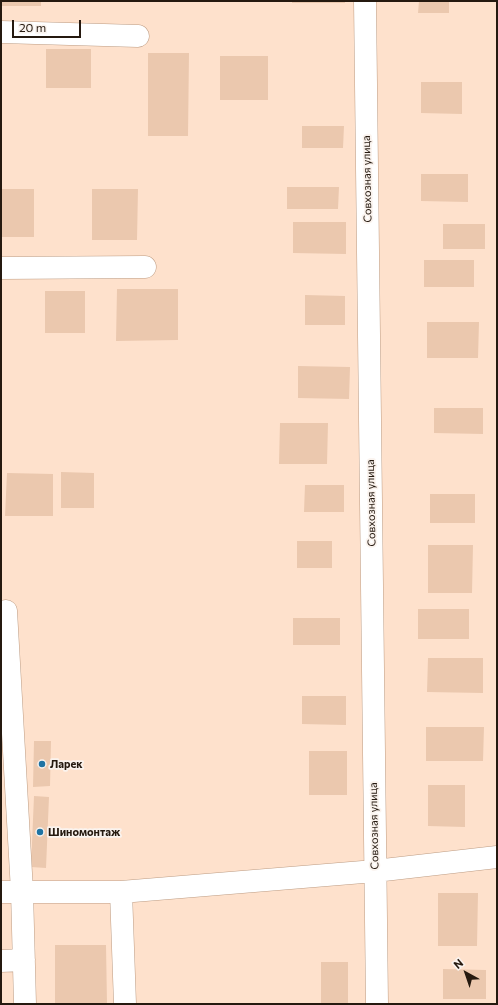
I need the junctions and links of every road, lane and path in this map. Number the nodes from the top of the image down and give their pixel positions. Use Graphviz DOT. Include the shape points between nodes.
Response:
graph roads {
  1 [pos="365,1"];
  2 [pos="1,32"];
  3 [pos="138,36"];
  4 [pos="145,267"];
  5 [pos="1,268"];
  6 [pos="6,611"];
  7 [pos="497,856"];
  8 [pos="375,871"];
  9 [pos="22,891"];
  10 [pos="1,892"];
  11 [pos="121,892"];
  12 [pos="24,960"];
  13 [pos="1,961"];
  14 [pos="25,1004"];
  15 [pos="125,1004"];
  16 [pos="377,1004"];
  1 -- 8 [label="street, Совхозная улица"];
  2 -- 3 [label="street"];
  4 -- 5 [label="street"];
  6 -- 9 [label="street"];
  7 -- 8 [label="street"];
  8 -- 11 [label="street"];
  8 -- 16 [label="street, Совхозная улица"];
  9 -- 10 [label="street"];
  9 -- 11 [label="street"];
  9 -- 12 [label="street"];
  11 -- 15 [label="street"];
  12 -- 13 [label="street"];
  12 -- 14 [label="street"];
}
